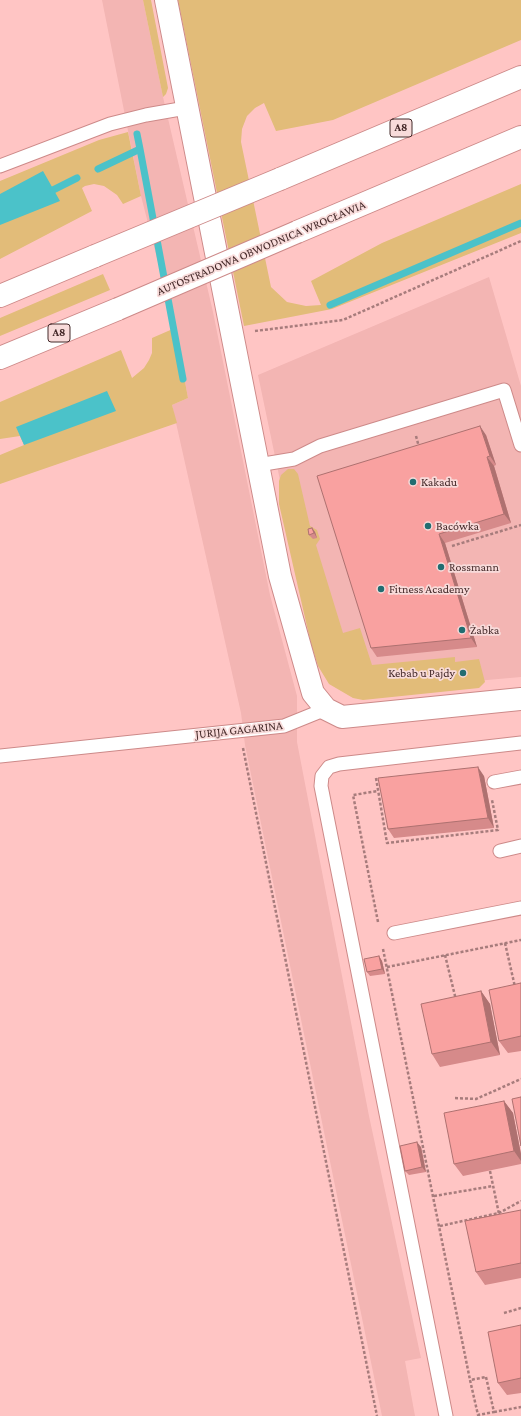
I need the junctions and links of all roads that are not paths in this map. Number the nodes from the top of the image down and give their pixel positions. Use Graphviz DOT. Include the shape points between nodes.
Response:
graph roads {
  1 [pos="166,0"];
  2 [pos="521,77"];
  3 [pos="186,108"];
  4 [pos="521,137"];
  5 [pos="0,166"];
  6 [pos="0,296"];
  7 [pos="0,358"];
  8 [pos="521,445"];
  9 [pos="258,465"];
  10 [pos="521,699"];
  11 [pos="326,709"];
  12 [pos="521,743"];
  13 [pos="0,756"];
  14 [pos="521,777"];
  15 [pos="494,782"];
  16 [pos="521,846"];
  17 [pos="500,851"];
  18 [pos="521,908"];
  19 [pos="394,933"];
  20 [pos="446,1416"];
  1 -- 3 [label="main road"];
  2 -- 6 [label="main road, A8, bridge"];
  3 -- 5 [label="lane" via="110,124"];
  3 -- 9 [label="main road"];
  4 -- 7 [label="main road, AUTOSTRADOWA OBWODNICA WROCŁAWIA / A8, bridge"];
  8 -- 9 [label="lane" via="504,390 320,446 294,458"];
  9 -- 11 [label="main road" via="280,576 304,665 313,693"];
  10 -- 11 [label="main road" via="342,717"];
  11 -- 13 [label="lane, JURIJA GAGARINA" via="284,726"];
  12 -- 20 [label="lane" via="339,764 329,767 322,776 321,786"];
  14 -- 15 [label="lane"];
  16 -- 17 [label="lane"];
  18 -- 19 [label="lane"];
}
